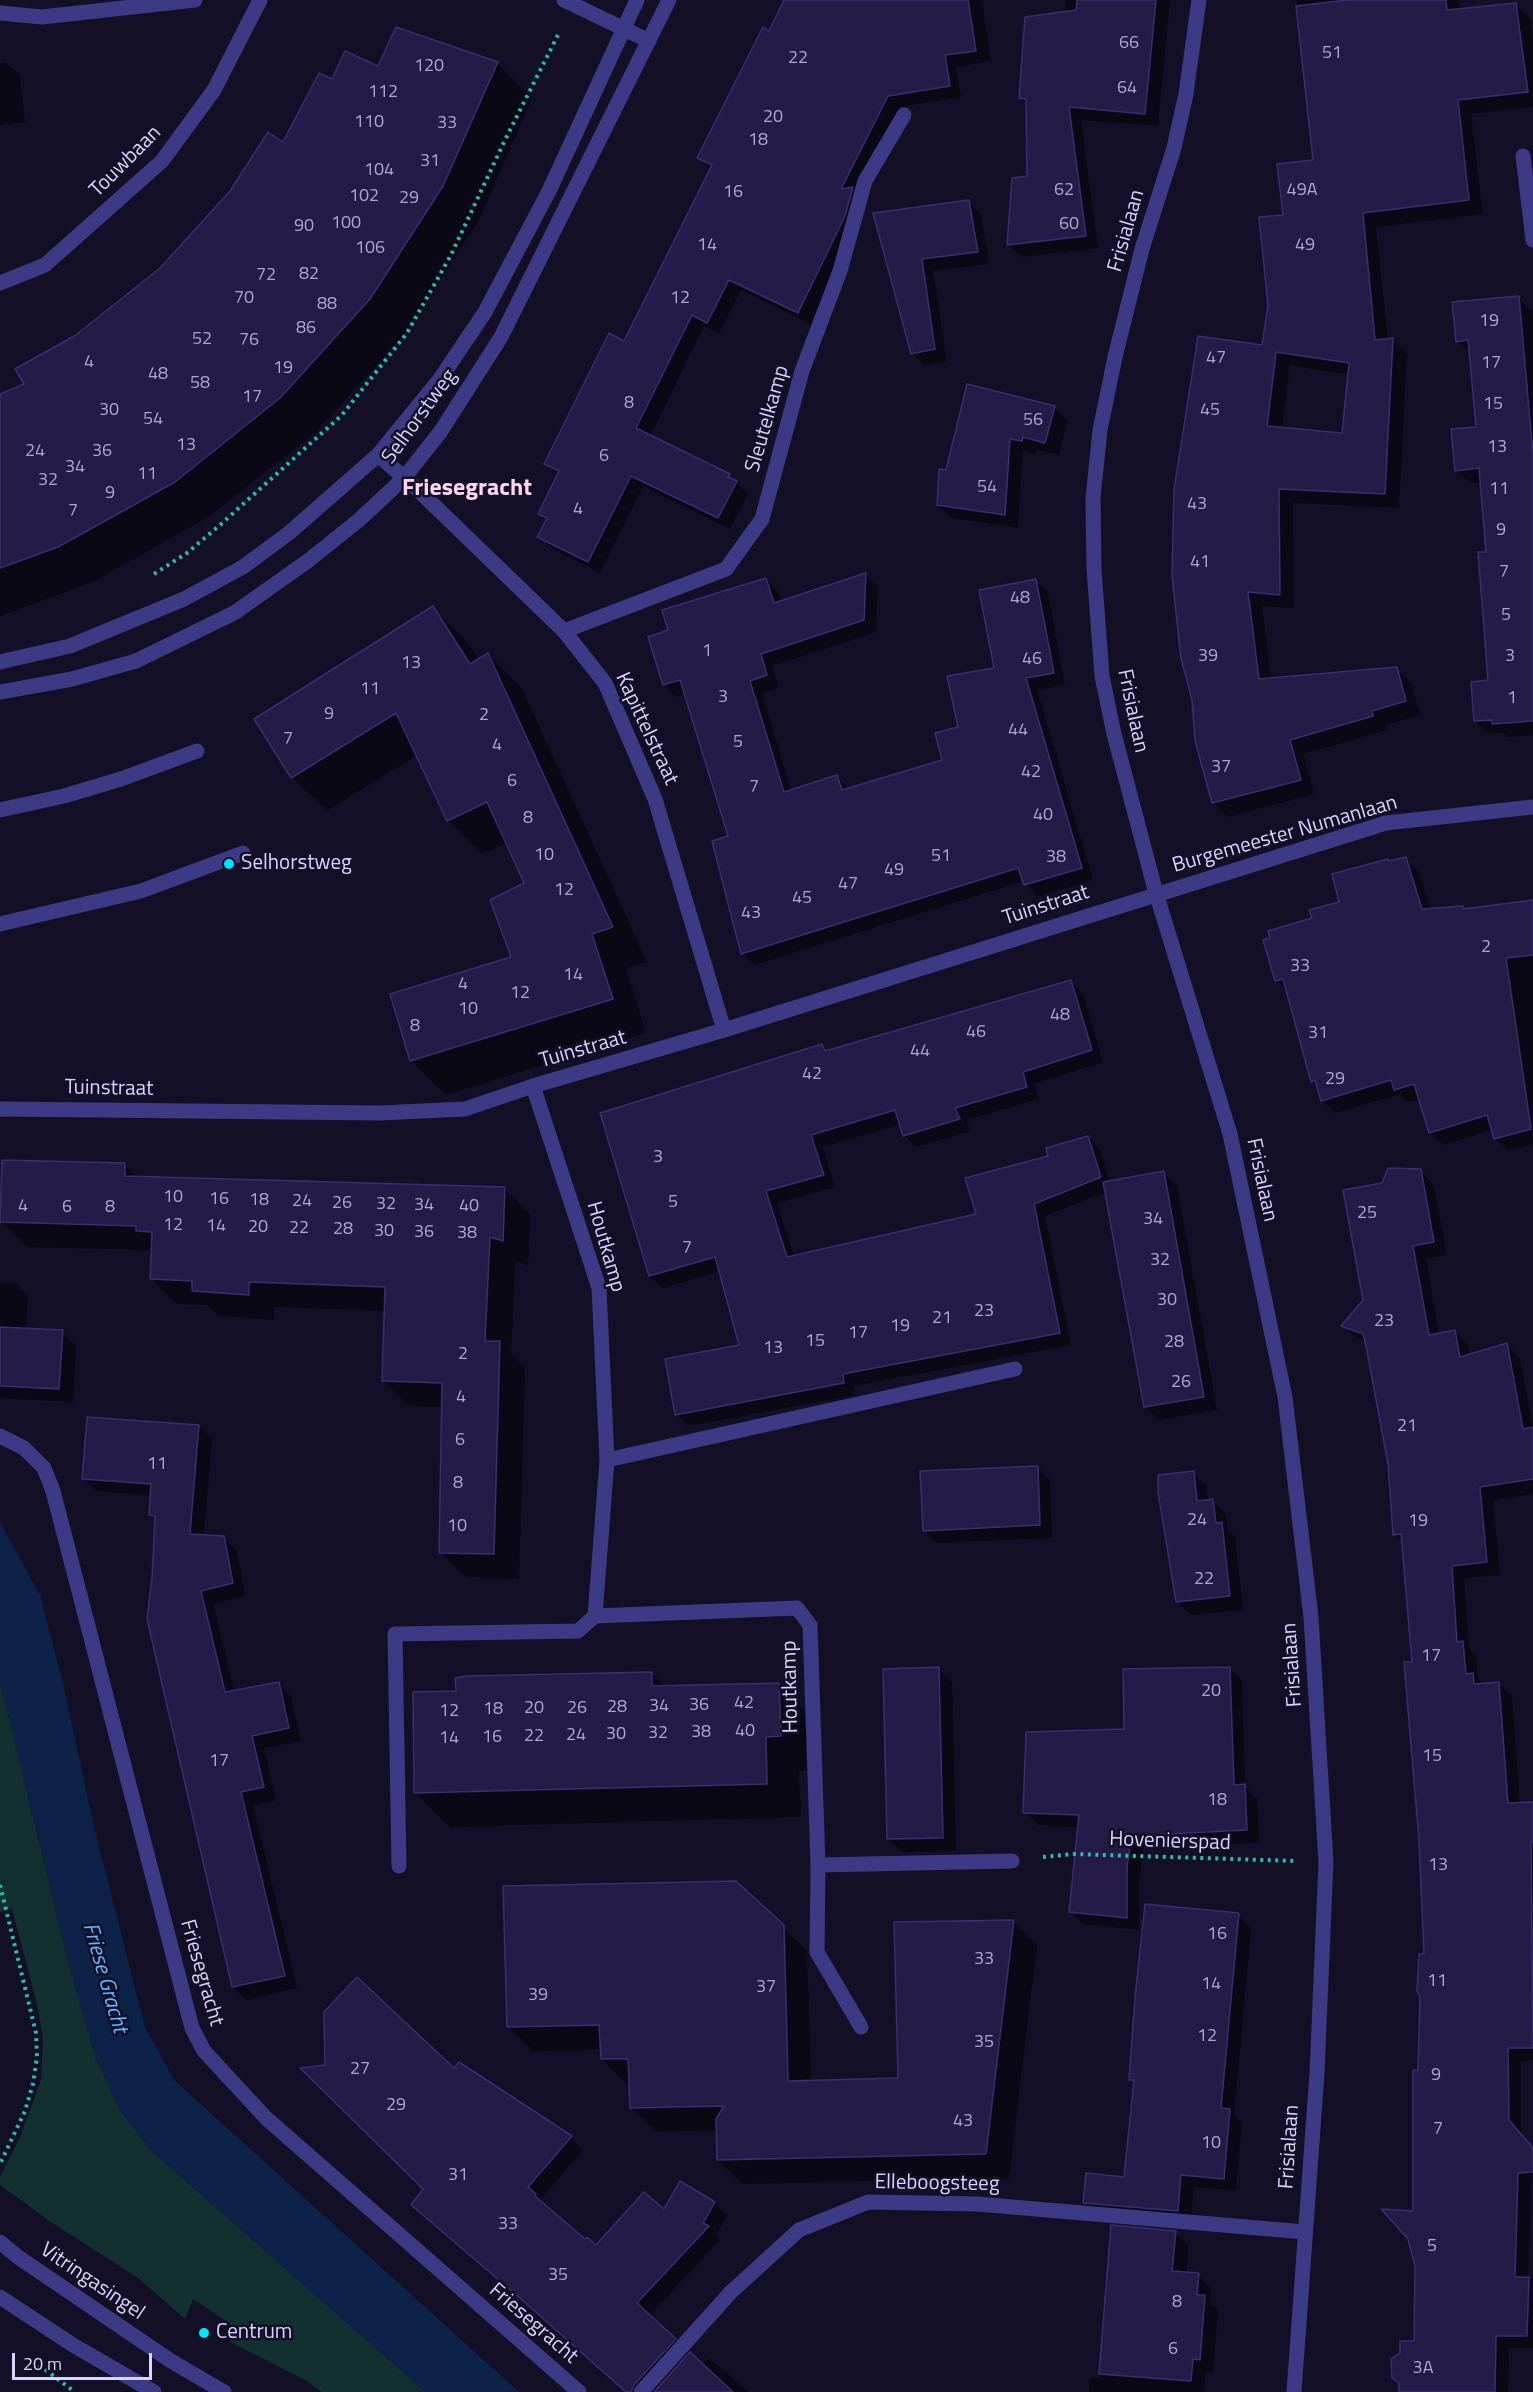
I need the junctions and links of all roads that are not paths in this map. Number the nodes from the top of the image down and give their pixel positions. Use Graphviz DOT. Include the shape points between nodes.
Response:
graph roads {
  1 [pos="195,0"];
  2 [pos="260,0"];
  3 [pos="638,0"];
  4 [pos="669,0"];
  5 [pos="1199,0"];
  6 [pos="568,2"];
  7 [pos="0,13"];
  8 [pos="623,28"];
  9 [pos="649,41"];
  10 [pos="904,115"];
  11 [pos="1523,156"];
  12 [pos="1533,240"];
  13 [pos="0,283"];
  14 [pos="378,455"];
  15 [pos="404,478"];
  16 [pos="564,631"];
  17 [pos="0,662"];
  18 [pos="0,692"];
  19 [pos="197,751"];
  20 [pos="1533,807"];
  21 [pos="0,810"];
  22 [pos="243,853"];
  23 [pos="1156,893"];
  24 [pos="0,924"];
  25 [pos="724,1030"];
  26 [pos="533,1086"];
  27 [pos="0,1109"];
  28 [pos="1015,1369"];
  29 [pos="0,1436"];
  30 [pos="607,1460"];
  31 [pos="595,1616"];
  32 [pos="1012,1861"];
  33 [pos="818,1865"];
  34 [pos="399,1866"];
  35 [pos="861,2027"];
  36 [pos="1305,2232"];
  37 [pos="0,2242"];
  38 [pos="0,2297"];
  39 [pos="154,2392"];
  40 [pos="224,2392"];
  41 [pos="579,2392"];
  42 [pos="641,2392"];
  43 [pos="1294,2392"];
  1 -- 7 [label="street" via="42,17"];
  2 -- 13 [label="street, Touwbaan" via="214,90 162,161 45,265"];
  3 -- 8 [label="street, Selhorstweg"];
  4 -- 9 [label="street, Selhorstweg"];
  5 -- 23 [label="street, Frisialaan" via="1174,148 1142,249 1115,357 1100,430 1093,498 1102,676"];
  6 -- 8 [label="street"];
  8 -- 9 [label="street"];
  8 -- 14 [label="street, Selhorstweg" via="549,191 485,312 440,379"];
  9 -- 15 [label="street, Selhorstweg" via="501,337 441,431"];
  10 -- 16 [label="street, Sleutelkamp" via="865,182 840,271 802,371 762,519 726,569"];
  11 -- 12 [label="street"];
  14 -- 15 [label="street, Kapittelstraat"];
  14 -- 17 [label="street, Selhorstweg" via="289,533 243,567 184,599 70,646"];
  15 -- 16 [label="street, Kapittelstraat"];
  15 -- 18 [label="street, Selhorstweg" via="309,560 234,614 136,661 72,679"];
  16 -- 25 [label="street, Kapittelstraat" via="605,684 656,799"];
  19 -- 21 [label="street" via="121,779"];
  20 -- 23 [label="street, Burgemeester Numanlaan" via="1386,823"];
  22 -- 24 [label="street" via="141,891"];
  23 -- 25 [label="street, Tuinstraat"];
  23 -- 36 [label="street, Frisialaan" via="1230,1134 1285,1397 1311,1617 1326,1862"];
  25 -- 26 [label="street, Tuinstraat"];
  26 -- 27 [label="street, Tuinstraat" via="465,1110"];
  26 -- 30 [label="street, Houtkamp" via="599,1288"];
  28 -- 30 [label="street"];
  29 -- 41 [label="street, Friesegracht" via="24,1448 44,1468 53,1491 192,2028 204,2051 266,2118"];
  30 -- 31 [label="street, Houtkamp"];
  31 -- 33 [label="street, Houtkamp" via="797,1608 810,1624"];
  31 -- 34 [label="street, Houtkamp" via="578,1631 395,1634"];
  32 -- 33 [label="street"];
  33 -- 35 [label="street, Houtkamp" via="817,1952"];
  36 -- 42 [label="street, Elleboogsteeg" via="977,2204 868,2202 799,2230 731,2292"];
  36 -- 43 [label="street, Frisialaan"];
  37 -- 40 [label="street, Vitringasingel" via="161,2354"];
  38 -- 39 [label="street"];
}
